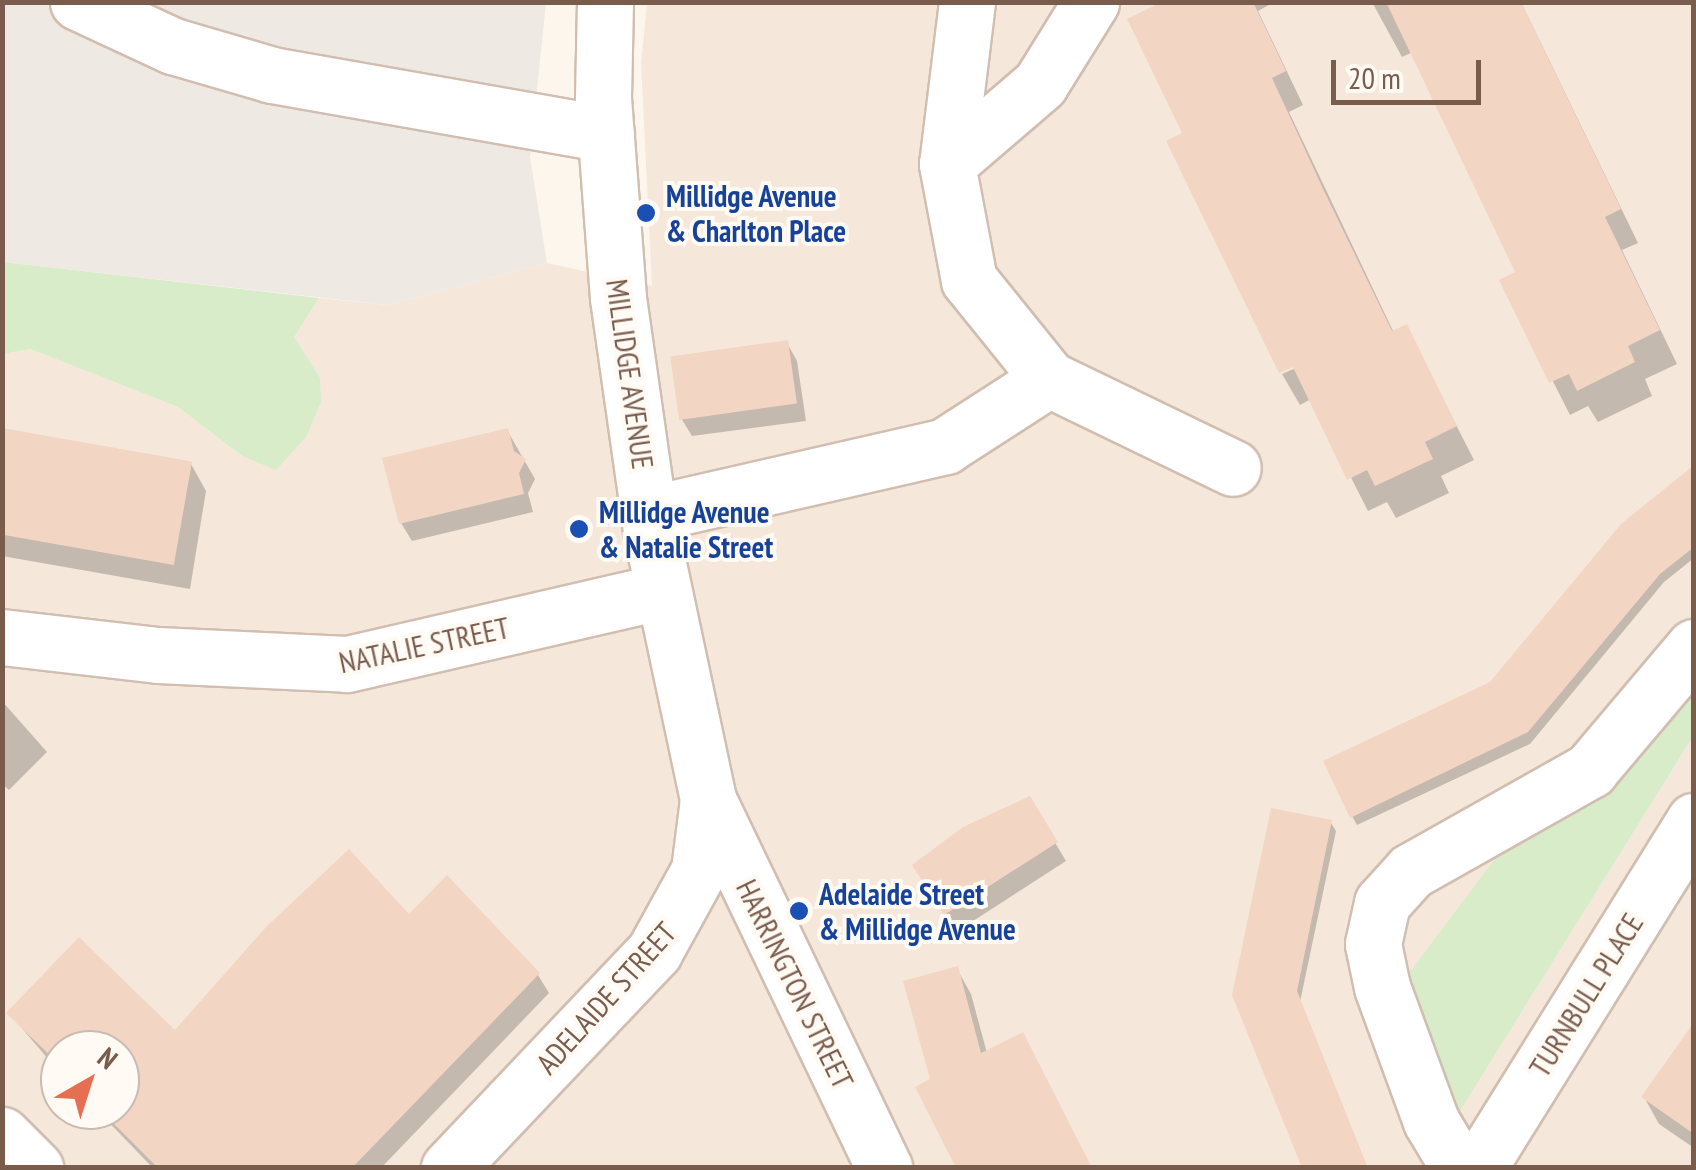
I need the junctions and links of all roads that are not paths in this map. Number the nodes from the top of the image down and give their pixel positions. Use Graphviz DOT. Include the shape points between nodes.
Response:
graph roads {
  1 [pos="78,2"];
  2 [pos="605,2"];
  3 [pos="966,2"];
  4 [pos="1090,2"];
  5 [pos="606,134"];
  6 [pos="947,164"];
  7 [pos="1050,378"];
  8 [pos="1233,468"];
  9 [pos="648,514"];
  10 [pos="663,591"];
  11 [pos="2,637"];
  12 [pos="1694,647"];
  13 [pos="708,800"];
  14 [pos="1694,822"];
  15 [pos="2,1134"];
  16 [pos="1483,1164"];
  17 [pos="35,1168"];
  18 [pos="448,1168"];
  19 [pos="884,1168"];
  1 -- 5 [label="street" via="174,46 272,76"];
  2 -- 5 [label="street, MILLIDGE AVENUE"];
  3 -- 6 [label="street"];
  4 -- 6 [label="street" via="1040,84"];
  5 -- 9 [label="street, MILLIDGE AVENUE" via="618,298"];
  6 -- 7 [label="street" via="969,280"];
  7 -- 8 [label="street"];
  7 -- 9 [label="street" via="944,446"];
  9 -- 10 [label="street, MILLIDGE AVENUE"];
  10 -- 11 [label="street, NATALIE STREET" via="347,664 158,655"];
  10 -- 13 [label="street, MILLIDGE AVENUE"];
  12 -- 16 [label="street" via="1590,770 1410,871 1382,903 1373,944 1382,987 1431,1121"];
  13 -- 18 [label="street, ADELAIDE STREET" via="698,870 679,916 654,952"];
  13 -- 19 [label="street, HARRINGTON STREET"];
  14 -- 16 [label="street, TURNBULL PLACE"];
  15 -- 17 [label="street"];
}
